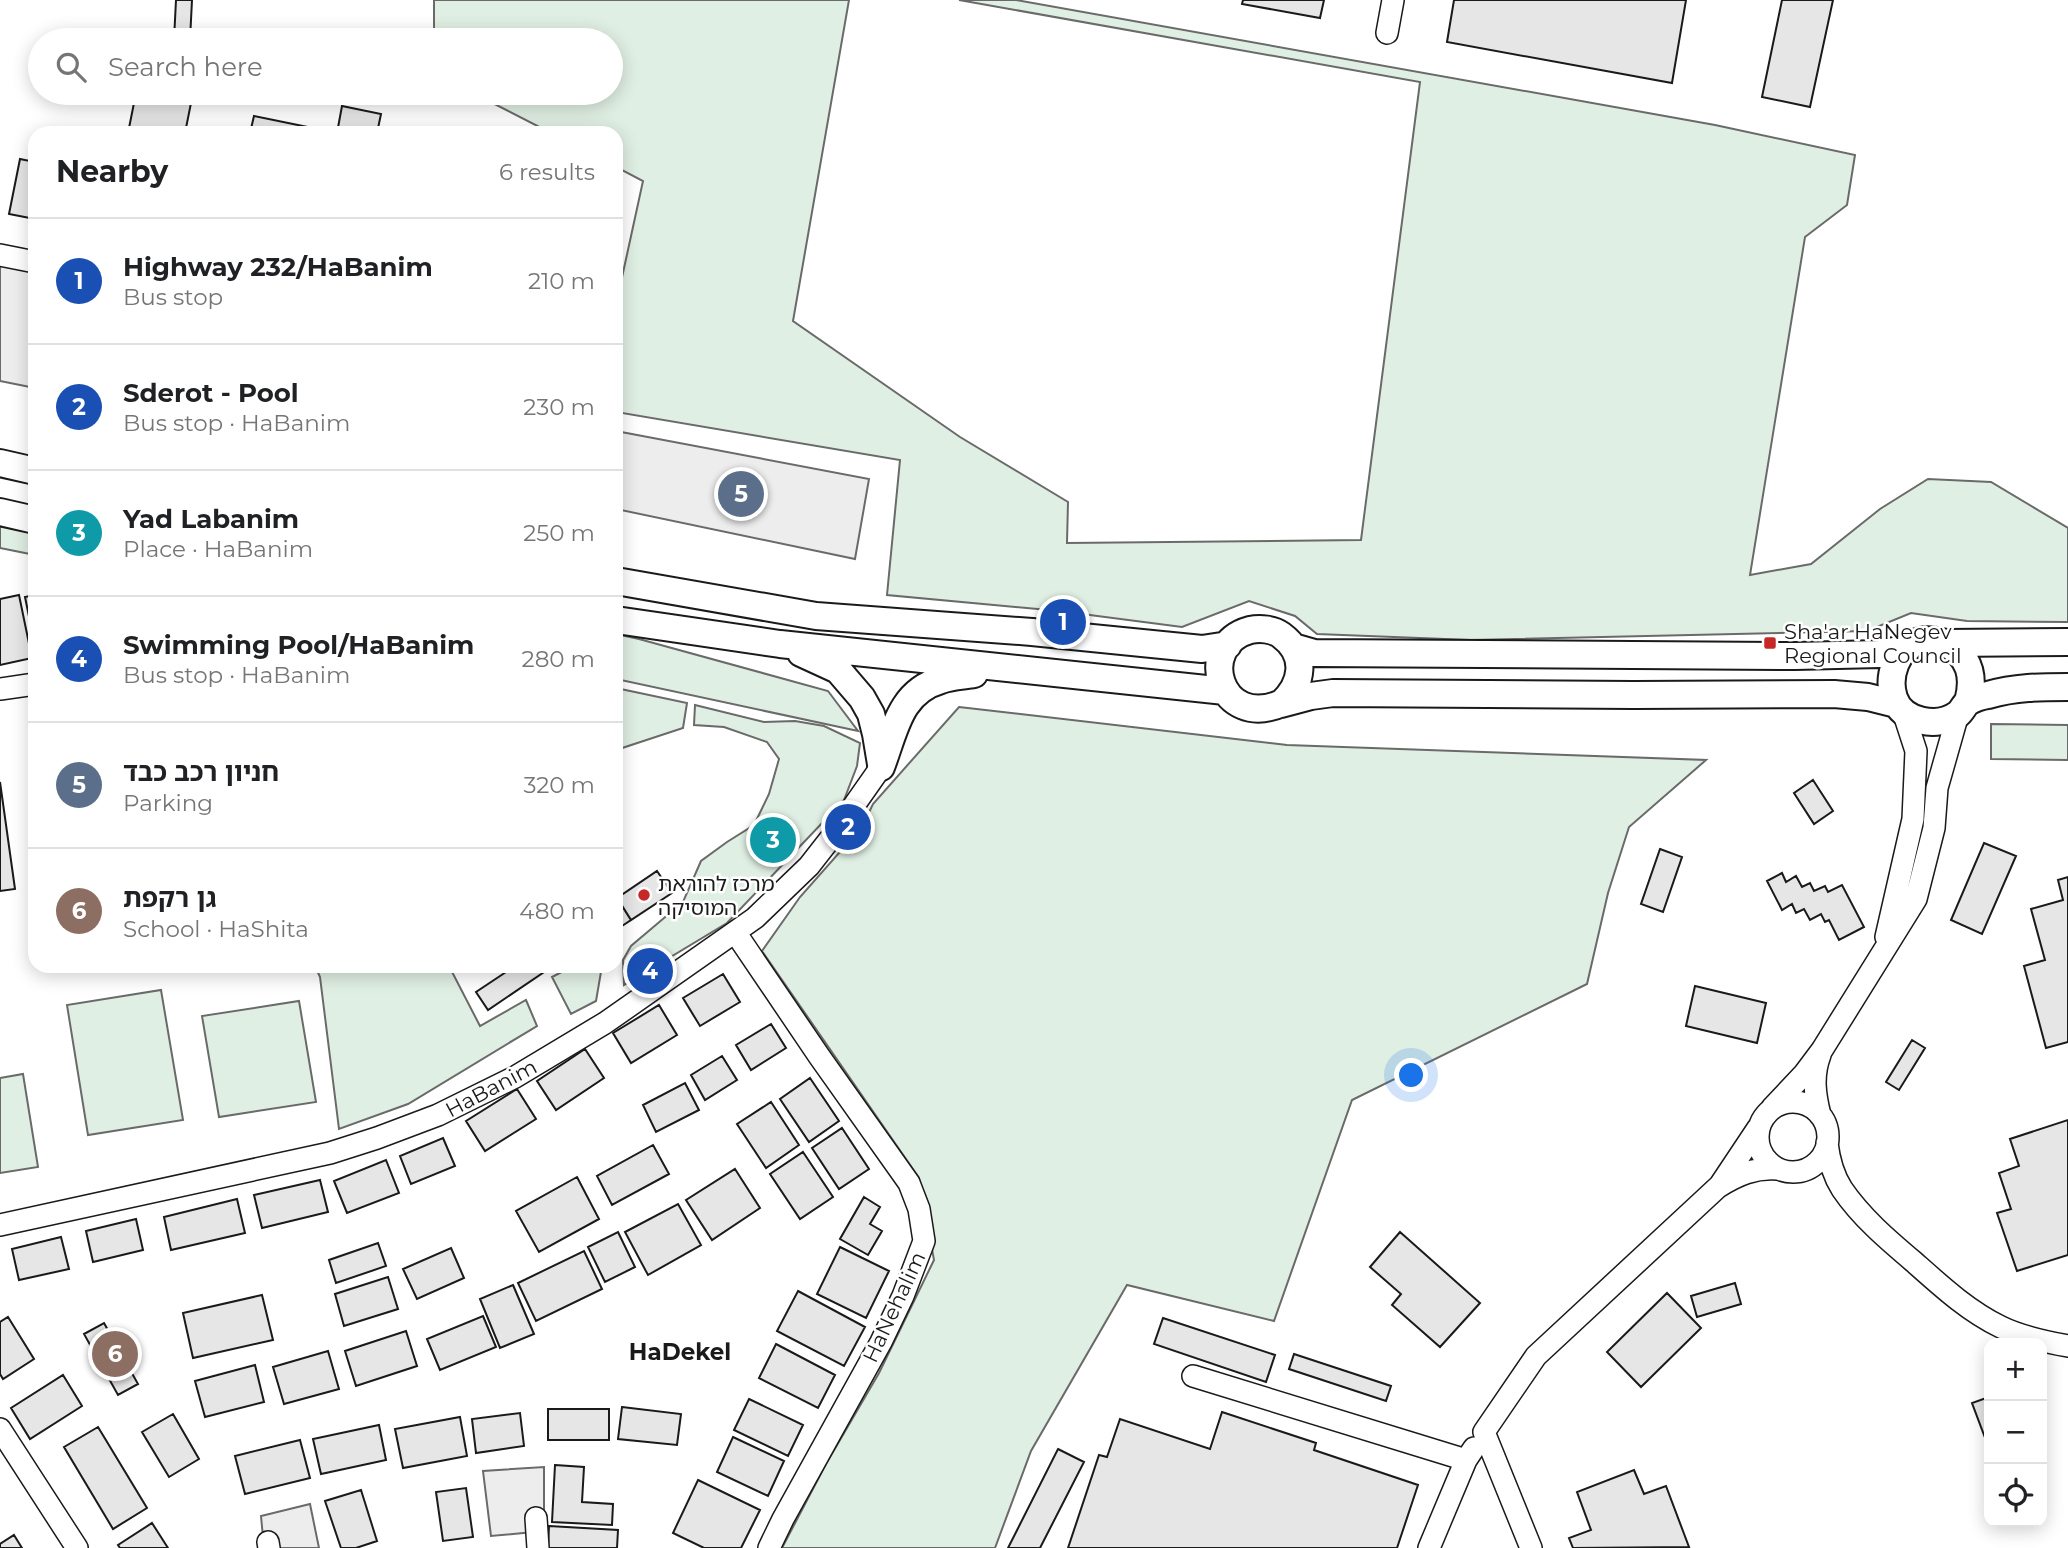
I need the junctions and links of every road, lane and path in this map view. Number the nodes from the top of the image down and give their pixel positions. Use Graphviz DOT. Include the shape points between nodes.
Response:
graph roads {
  1 [pos="1393,0"];
  2 [pos="1387,33"];
  3 [pos="0,255"];
  4 [pos="28,261"];
  5 [pos="0,463"];
  6 [pos="28,469"];
  7 [pos="0,512"];
  8 [pos="28,518"];
  9 [pos="623,582"];
  10 [pos="623,621"];
  11 [pos="2068,642"];
  12 [pos="1947,643"];
  13 [pos="780,644"];
  14 [pos="1228,645"];
  15 [pos="1293,647"];
  16 [pos="1908,648"];
  17 [pos="1014,669"];
  18 [pos="28,685"];
  19 [pos="2068,687"];
  20 [pos="0,689"];
  21 [pos="1225,691"];
  22 [pos="1282,705"];
  23 [pos="1899,707"];
  24 [pos="1963,708"];
  25 [pos="881,766"];
  26 [pos="735,932"];
  27 [pos="1880,959"];
  28 [pos="1822,1050"];
  29 [pos="1772,1108"];
  30 [pos="1820,1115"];
  31 [pos="1758,1128"];
  32 [pos="1827,1143"];
  33 [pos="1778,1169"];
  34 [pos="1801,1171"];
  35 [pos="1718,1187"];
  36 [pos="1853,1204"];
  37 [pos="0,1225"];
  38 [pos="2068,1346"];
  39 [pos="1193,1376"];
  40 [pos="0,1429"];
  41 [pos="1484,1432"];
  42 [pos="1466,1460"];
  43 [pos="536,1518"];
  44 [pos="76,1548"];
  45 [pos="538,1548"];
  46 [pos="769,1548"];
  47 [pos="1429,1548"];
  48 [pos="1531,1548"];
  1 -- 2 [label="street"];
  3 -- 4 [label="street"];
  5 -- 6 [label="main road"];
  7 -- 8 [label="main road"];
  9 -- 14 [label="main road" via="816,616 1202,649"];
  10 -- 13 [label="main road"];
  11 -- 12 [label="main road"];
  12 -- 16 [label="main road" via="1918,641"];
  12 -- 24 [label="main road" via="1963,656 1972,677"];
  13 -- 17 [label="main road"];
  13 -- 25 [label="main road" via="838,670 862,698 871,713"];
  14 -- 15 [label="main road" via="1241,633 1268,629"];
  14 -- 21 [label="main road" via="1219,665"];
  15 -- 16 [label="main road" via="1314,653 1755,656 1880,654"];
  15 -- 22 [label="main road" via="1300,669 1298,682"];
  16 -- 23 [label="main road" via="1893,668 1891,681"];
  17 -- 21 [label="main road"];
  17 -- 25 [label="main road" via="923,686 898,716"];
  18 -- 20 [label="street"];
  19 -- 24 [label="main road" via="2023,687 1988,695"];
  21 -- 22 [label="main road" via="1245,708"];
  22 -- 23 [label="main road" via="1333,693 1835,694 1868,697"];
  23 -- 24 [label="main road" via="1927,722 1940,721"];
  23 -- 27 [label="street" via="1916,751 1913,819"];
  24 -- 27 [label="street" via="1937,788 1934,828 1916,899"];
  25 -- 26 [label="street, HaBanim" via="809,866"];
  26 -- 37 [label="street, HaBanim" via="605,1023 515,1077 438,1115 330,1153"];
  26 -- 46 [label="street, HaNehalim" via="909,1183 924,1241 881,1342"];
  27 -- 28 [label="street"];
  28 -- 29 [label="street"];
  28 -- 30 [label="street" via="1814,1090"];
  29 -- 30 [label="street" via="1794,1102"];
  29 -- 31 [label="street"];
  30 -- 32 [label="street"];
  31 -- 33 [label="street" via="1761,1152"];
  31 -- 35 [label="street"];
  32 -- 34 [label="street" via="1818,1161"];
  32 -- 36 [label="street" via="1833,1171"];
  33 -- 34 [label="street"];
  33 -- 35 [label="street" via="1752,1170"];
  34 -- 36 [label="street"];
  35 -- 41 [label="street" via="1536,1356"];
  36 -- 38 [label="street" via="1886,1238 1980,1315 2004,1328"];
  39 -- 42 [label="street"];
  40 -- 44 [label="street"];
  41 -- 42 [label="street"];
  41 -- 48 [label="street"];
  42 -- 47 [label="street"];
  43 -- 45 [label="street"];
}
